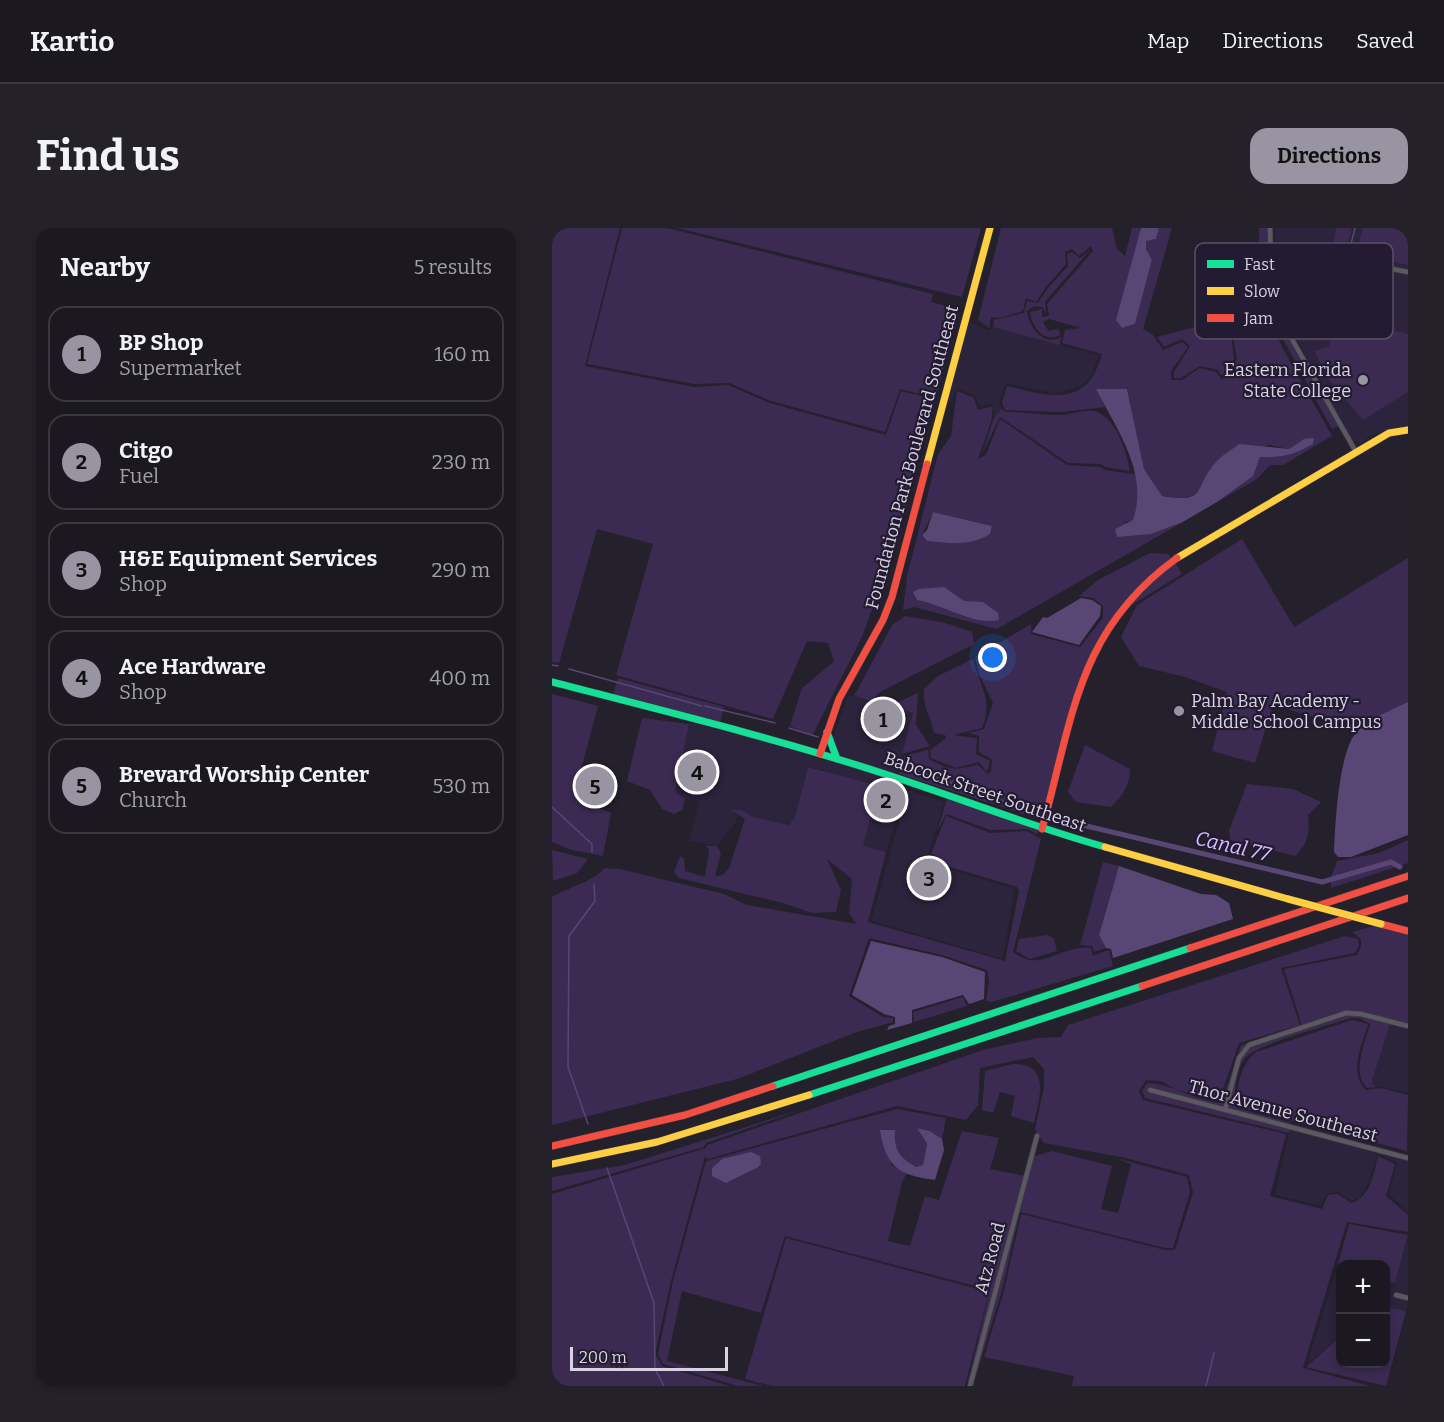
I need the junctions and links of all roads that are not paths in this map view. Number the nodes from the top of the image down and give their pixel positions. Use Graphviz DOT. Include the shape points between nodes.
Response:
graph roads {
  1 [pos="990,228"];
  2 [pos="1270,228"];
  3 [pos="1270,243"];
  4 [pos="1393,269"];
  5 [pos="1408,272"];
  6 [pos="1292,339"];
  7 [pos="1408,430"];
  8 [pos="1356,452"];
  9 [pos="552,682"];
  10 [pos="827,732"];
  11 [pos="820,754"];
  12 [pos="837,759"];
  13 [pos="1042,829"];
  14 [pos="1408,876"];
  15 [pos="1408,898"];
  16 [pos="1408,931"];
  17 [pos="1408,1026"];
  18 [pos="1150,1090"];
  19 [pos="1225,1110"];
  20 [pos="1036,1136"];
  21 [pos="552,1146"];
  22 [pos="1408,1158"];
  23 [pos="552,1164"];
  24 [pos="1396,1295"];
  25 [pos="1408,1298"];
  26 [pos="970,1386"];
  1 -- 10 [label="main road, Foundation Park Boulevard Southeast" via="892,597 839,699"];
  2 -- 3 [label="street"];
  4 -- 5 [label="street"];
  6 -- 8 [label="street"];
  7 -- 8 [label="main road" via="1389,433"];
  8 -- 13 [label="main road" via="1169,563 1122,608 1100,641 1087,671"];
  9 -- 11 [label="main road, Babcock Street Southeast"];
  10 -- 11 [label="main road, Foundation Park Boulevard Southeast"];
  10 -- 12 [label="main road"];
  11 -- 12 [label="main road, Babcock Street Southeast"];
  12 -- 13 [label="main road, Babcock Street Southeast"];
  13 -- 16 [label="main road, Babcock Street Southeast, bridge"];
  14 -- 21 [label="main road" via="685,1115"];
  15 -- 23 [label="main road" via="758,1112 657,1142"];
  17 -- 19 [label="street" via="1346,1013 1249,1045 1239,1058"];
  18 -- 19 [label="street, Thor Avenue Southeast"];
  19 -- 22 [label="street, Thor Avenue Southeast"];
  20 -- 26 [label="street, Atz Road"];
  24 -- 25 [label="street"];
}
